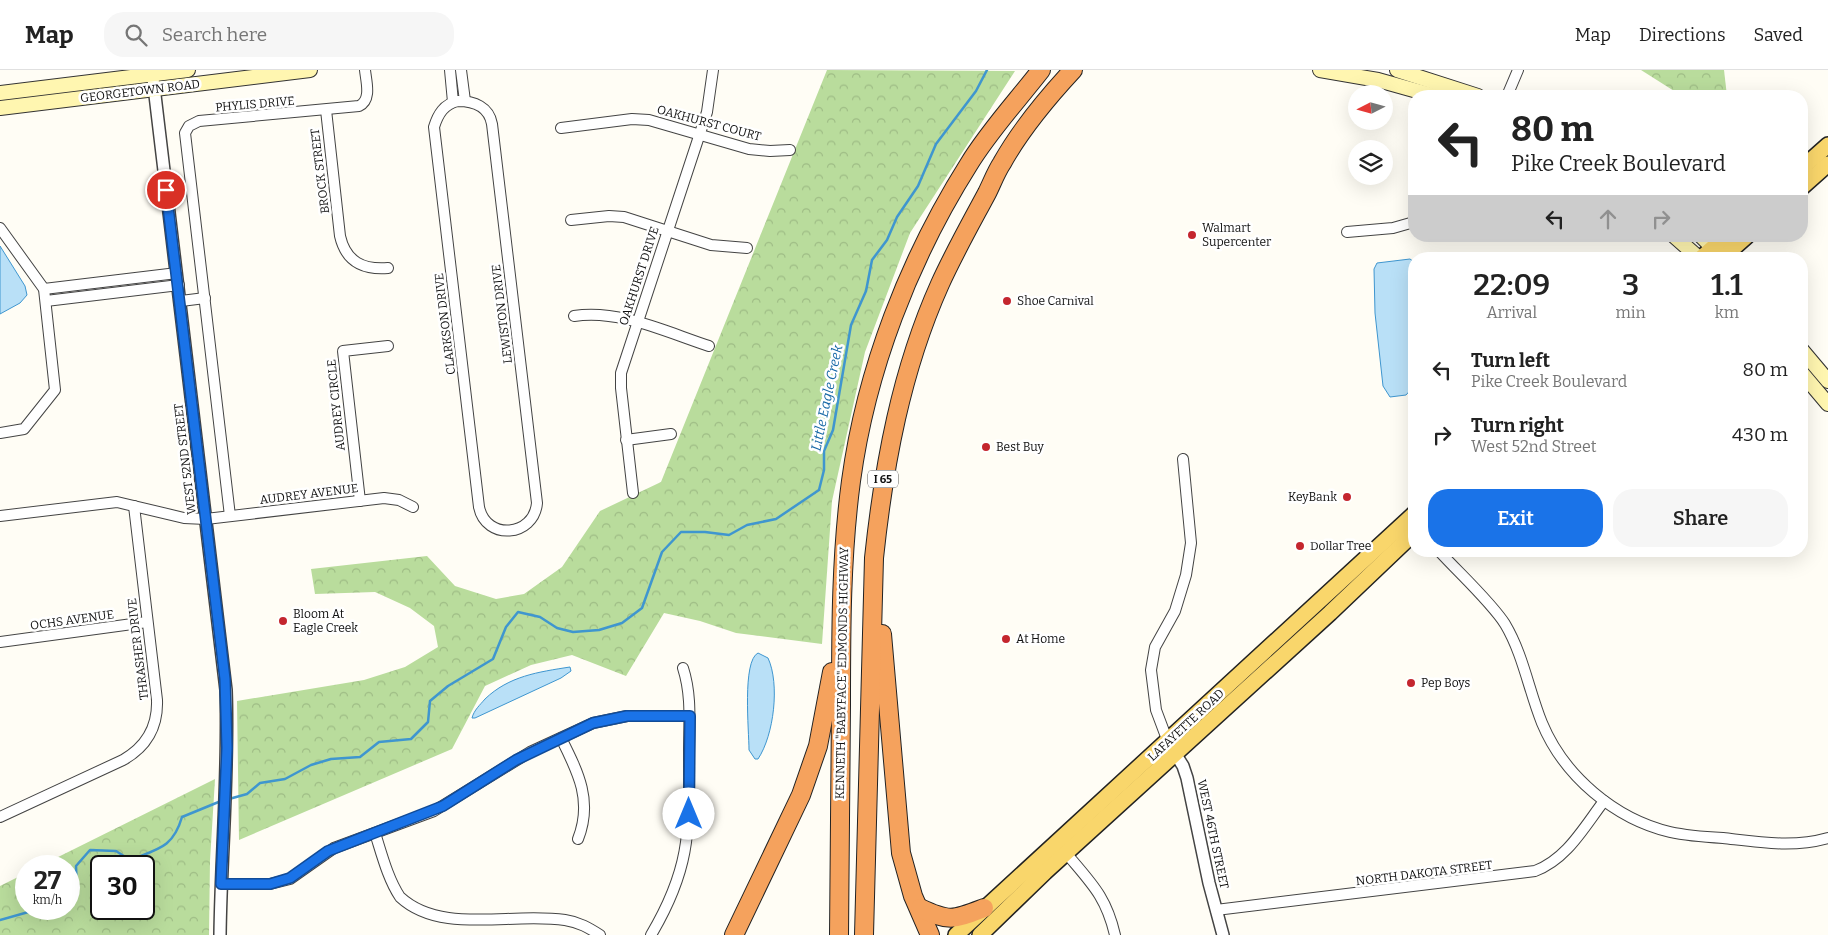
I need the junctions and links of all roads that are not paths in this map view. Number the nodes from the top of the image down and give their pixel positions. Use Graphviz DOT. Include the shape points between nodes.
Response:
graph roads {
  1 [pos="188,70"];
  2 [pos="310,70"];
  3 [pos="365,70"];
  4 [pos="450,70"];
  5 [pos="461,70"];
  6 [pos="712,70"];
  7 [pos="1041,70"];
  8 [pos="1073,70"];
  9 [pos="1320,70"];
  10 [pos="1397,70"];
  11 [pos="1518,70"];
  12 [pos="152,72"];
  13 [pos="153,89"];
  14 [pos="1414,90"];
  15 [pos="1459,90"];
  16 [pos="1510,90"];
  17 [pos="0,93"];
  18 [pos="459,101"];
  19 [pos="0,108"];
  20 [pos="326,110"];
  21 [pos="561,128"];
  22 [pos="699,135"];
  23 [pos="1828,145"];
  24 [pos="790,150"];
  25 [pos="1808,163"];
  26 [pos="1828,164"];
  27 [pos="1808,182"];
  28 [pos="571,220"];
  29 [pos="1408,224"];
  30 [pos="0,228"];
  31 [pos="667,232"];
  32 [pos="1347,232"];
  33 [pos="1681,242"];
  34 [pos="1707,242"];
  35 [pos="1739,242"];
  36 [pos="747,248"];
  37 [pos="1692,252"];
  38 [pos="1716,252"];
  39 [pos="1725,252"];
  40 [pos="388,268"];
  41 [pos="177,272"];
  42 [pos="179,285"];
  43 [pos="44,288"];
  44 [pos="205,298"];
  45 [pos="46,301"];
  46 [pos="181,302"];
  47 [pos="574,316"];
  48 [pos="637,323"];
  49 [pos="388,346"];
  50 [pos="709,346"];
  51 [pos="1808,357"];
  52 [pos="1808,380"];
  53 [pos="1828,381"];
  54 [pos="1827,402"];
  55 [pos="0,433"];
  56 [pos="671,434"];
  57 [pos="626,440"];
  58 [pos="889,446"];
  59 [pos="1184,459"];
  60 [pos="633,494"];
  61 [pos="360,501"];
  62 [pos="134,506"];
  63 [pos="413,507"];
  64 [pos="0,516"];
  65 [pos="230,516"];
  66 [pos="206,518"];
  67 [pos="1408,523"];
  68 [pos="510,531"];
  69 [pos="1408,540"];
  70 [pos="1444,557"];
  71 [pos="842,567"];
  72 [pos="147,622"];
  73 [pos="0,642"];
  74 [pos="683,668"];
  75 [pos="690,716"];
  76 [pos="561,738"];
  77 [pos="1172,748"];
  78 [pos="1604,801"];
  79 [pos="0,817"];
  80 [pos="375,833"];
  81 [pos="1828,838"];
  82 [pos="578,839"];
  83 [pos="1066,853"];
  84 [pos="221,884"];
  85 [pos="920,908"];
  86 [pos="984,908"];
  87 [pos="1216,910"];
  88 [pos="220,935"];
  89 [pos="600,935"];
  90 [pos="651,935"];
  91 [pos="734,935"];
  92 [pos="839,935"];
  93 [pos="864,935"];
  94 [pos="930,935"];
  95 [pos="956,935"];
  96 [pos="980,935"];
  97 [pos="1116,935"];
  98 [pos="1223,935"];
  1 -- 12 [label="main road, GEORGETOWN ROAD"];
  2 -- 13 [label="main road, GEORGETOWN ROAD"];
  3 -- 20 [label="street, BROCK STREET" via="365,102 354,107"];
  4 -- 18 [label="street"];
  5 -- 18 [label="street"];
  6 -- 22 [label="street, OAKHURST DRIVE" via="709,105"];
  7 -- 71 [label="highway, KENNETH \"BABYFACE\" EDMONDS HIGHWAY / I 65" via="970,163 926,242 905,288 882,353 861,430 848,500"];
  8 -- 58 [label="highway, I 65" via="1045,100 1002,162 952,258 913,355"];
  9 -- 14 [label="main road"];
  10 -- 15 [label="main road"];
  11 -- 16 [label="street"];
  12 -- 13 [label="street, WEST 52ND STREET"];
  12 -- 17 [label="main road, GEORGETOWN ROAD"];
  13 -- 19 [label="main road, GEORGETOWN ROAD"];
  13 -- 41 [label="street, WEST 52ND STREET"];
  18 -- 68 [label="street, CLARKSON DRIVE" via="441,112 434,127 479,507 491,526"];
  18 -- 68 [label="street, LEWISTON DRIVE" via="482,107 492,120 537,500 530,522"];
  20 -- 40 [label="street, BROCK STREET" via="340,236 345,251 365,267"];
  20 -- 44 [label="street, PHYLIS DRIVE" via="199,121 184,133"];
  21 -- 22 [label="street, OAKHURST COURT" via="642,119"];
  22 -- 24 [label="street, OAKHURST COURT" via="756,150"];
  22 -- 31 [label="street, OAKHURST DRIVE"];
  23 -- 25 [label="main road"];
  26 -- 27 [label="main road"];
  28 -- 31 [label="street" via="624,217"];
  29 -- 32 [label="street"];
  30 -- 43 [label="street"];
  31 -- 36 [label="street" via="715,246"];
  31 -- 48 [label="street, OAKHURST DRIVE"];
  33 -- 37 [label="main road"];
  34 -- 38 [label="main road"];
  35 -- 39 [label="main road"];
  41 -- 42 [label="street, WEST 52ND STREET"];
  41 -- 43 [label="street"];
  42 -- 45 [label="street"];
  42 -- 46 [label="street, WEST 52ND STREET"];
  43 -- 45 [label="street"];
  44 -- 46 [label="street"];
  44 -- 65 [label="street"];
  45 -- 55 [label="street" via="55,390 24,429"];
  46 -- 66 [label="street, WEST 52ND STREET"];
  47 -- 48 [label="street" via="606,315"];
  48 -- 50 [label="street"];
  48 -- 57 [label="street, OAKHURST DRIVE" via="620,382"];
  49 -- 61 [label="street, AUDREY CIRCLE" via="343,351"];
  51 -- 53 [label="main road"];
  52 -- 54 [label="main road"];
  56 -- 57 [label="street"];
  57 -- 60 [label="street, OAKHURST DRIVE"];
  58 -- 85 [label="highway" via="881,562 882,647 899,839 908,882"];
  58 -- 93 [label="highway, I 65" via="874,558"];
  59 -- 77 [label="street" via="1191,543 1175,611 1156,647 1152,670 1156,710"];
  61 -- 63 [label="street, AUDREY AVENUE" via="391,499"];
  61 -- 65 [label="street, AUDREY AVENUE"];
  62 -- 64 [label="street, AUDREY AVENUE" via="110,502"];
  62 -- 66 [label="street, AUDREY AVENUE" via="184,518"];
  62 -- 72 [label="street, THRASHER DRIVE"];
  65 -- 66 [label="street, AUDREY AVENUE"];
  66 -- 84 [label="street, WEST 52ND STREET" via="225,685 227,732"];
  67 -- 77 [label="main road, LAFAYETTE ROAD"];
  69 -- 77 [label="main road, LAFAYETTE ROAD" via="1335,609"];
  70 -- 78 [label="street" via="1503,622 1551,741 1574,774"];
  71 -- 91 [label="highway" via="832,674 818,746 792,817"];
  71 -- 92 [label="highway, KENNETH \"BABYFACE\" EDMONDS HIGHWAY / I 65"];
  72 -- 73 [label="street, OCHS AVENUE"];
  72 -- 79 [label="street, THRASHER DRIVE" via="157,708 155,724 147,740 124,760"];
  74 -- 75 [label="street" via="690,693"];
  75 -- 76 [label="street" via="612,718"];
  75 -- 90 [label="street" via="685,856 673,895"];
  76 -- 80 [label="street" via="516,760 443,806"];
  76 -- 82 [label="street" via="584,791 585,815"];
  77 -- 83 [label="main road, LAFAYETTE ROAD"];
  77 -- 86 [label="main road, LAFAYETTE ROAD"];
  77 -- 87 [label="street, WEST 46TH STREET" via="1187,778"];
  78 -- 81 [label="street" via="1644,823 1688,835 1782,844"];
  78 -- 87 [label="street, NORTH DAKOTA STREET" via="1566,852 1535,871"];
  80 -- 84 [label="street" via="328,851 296,876 285,880 270,884"];
  80 -- 89 [label="street" via="390,878 401,898 412,911 431,924 462,930 557,919 579,923"];
  83 -- 96 [label="main road, LAFAYETTE ROAD"];
  83 -- 97 [label="street" via="1102,897"];
  84 -- 88 [label="street, WEST 52ND STREET"];
  85 -- 86 [label="highway" via="947,919"];
  85 -- 94 [label="highway"];
  86 -- 95 [label="main road, LAFAYETTE ROAD"];
  87 -- 98 [label="street, WEST 46TH STREET"];
}
